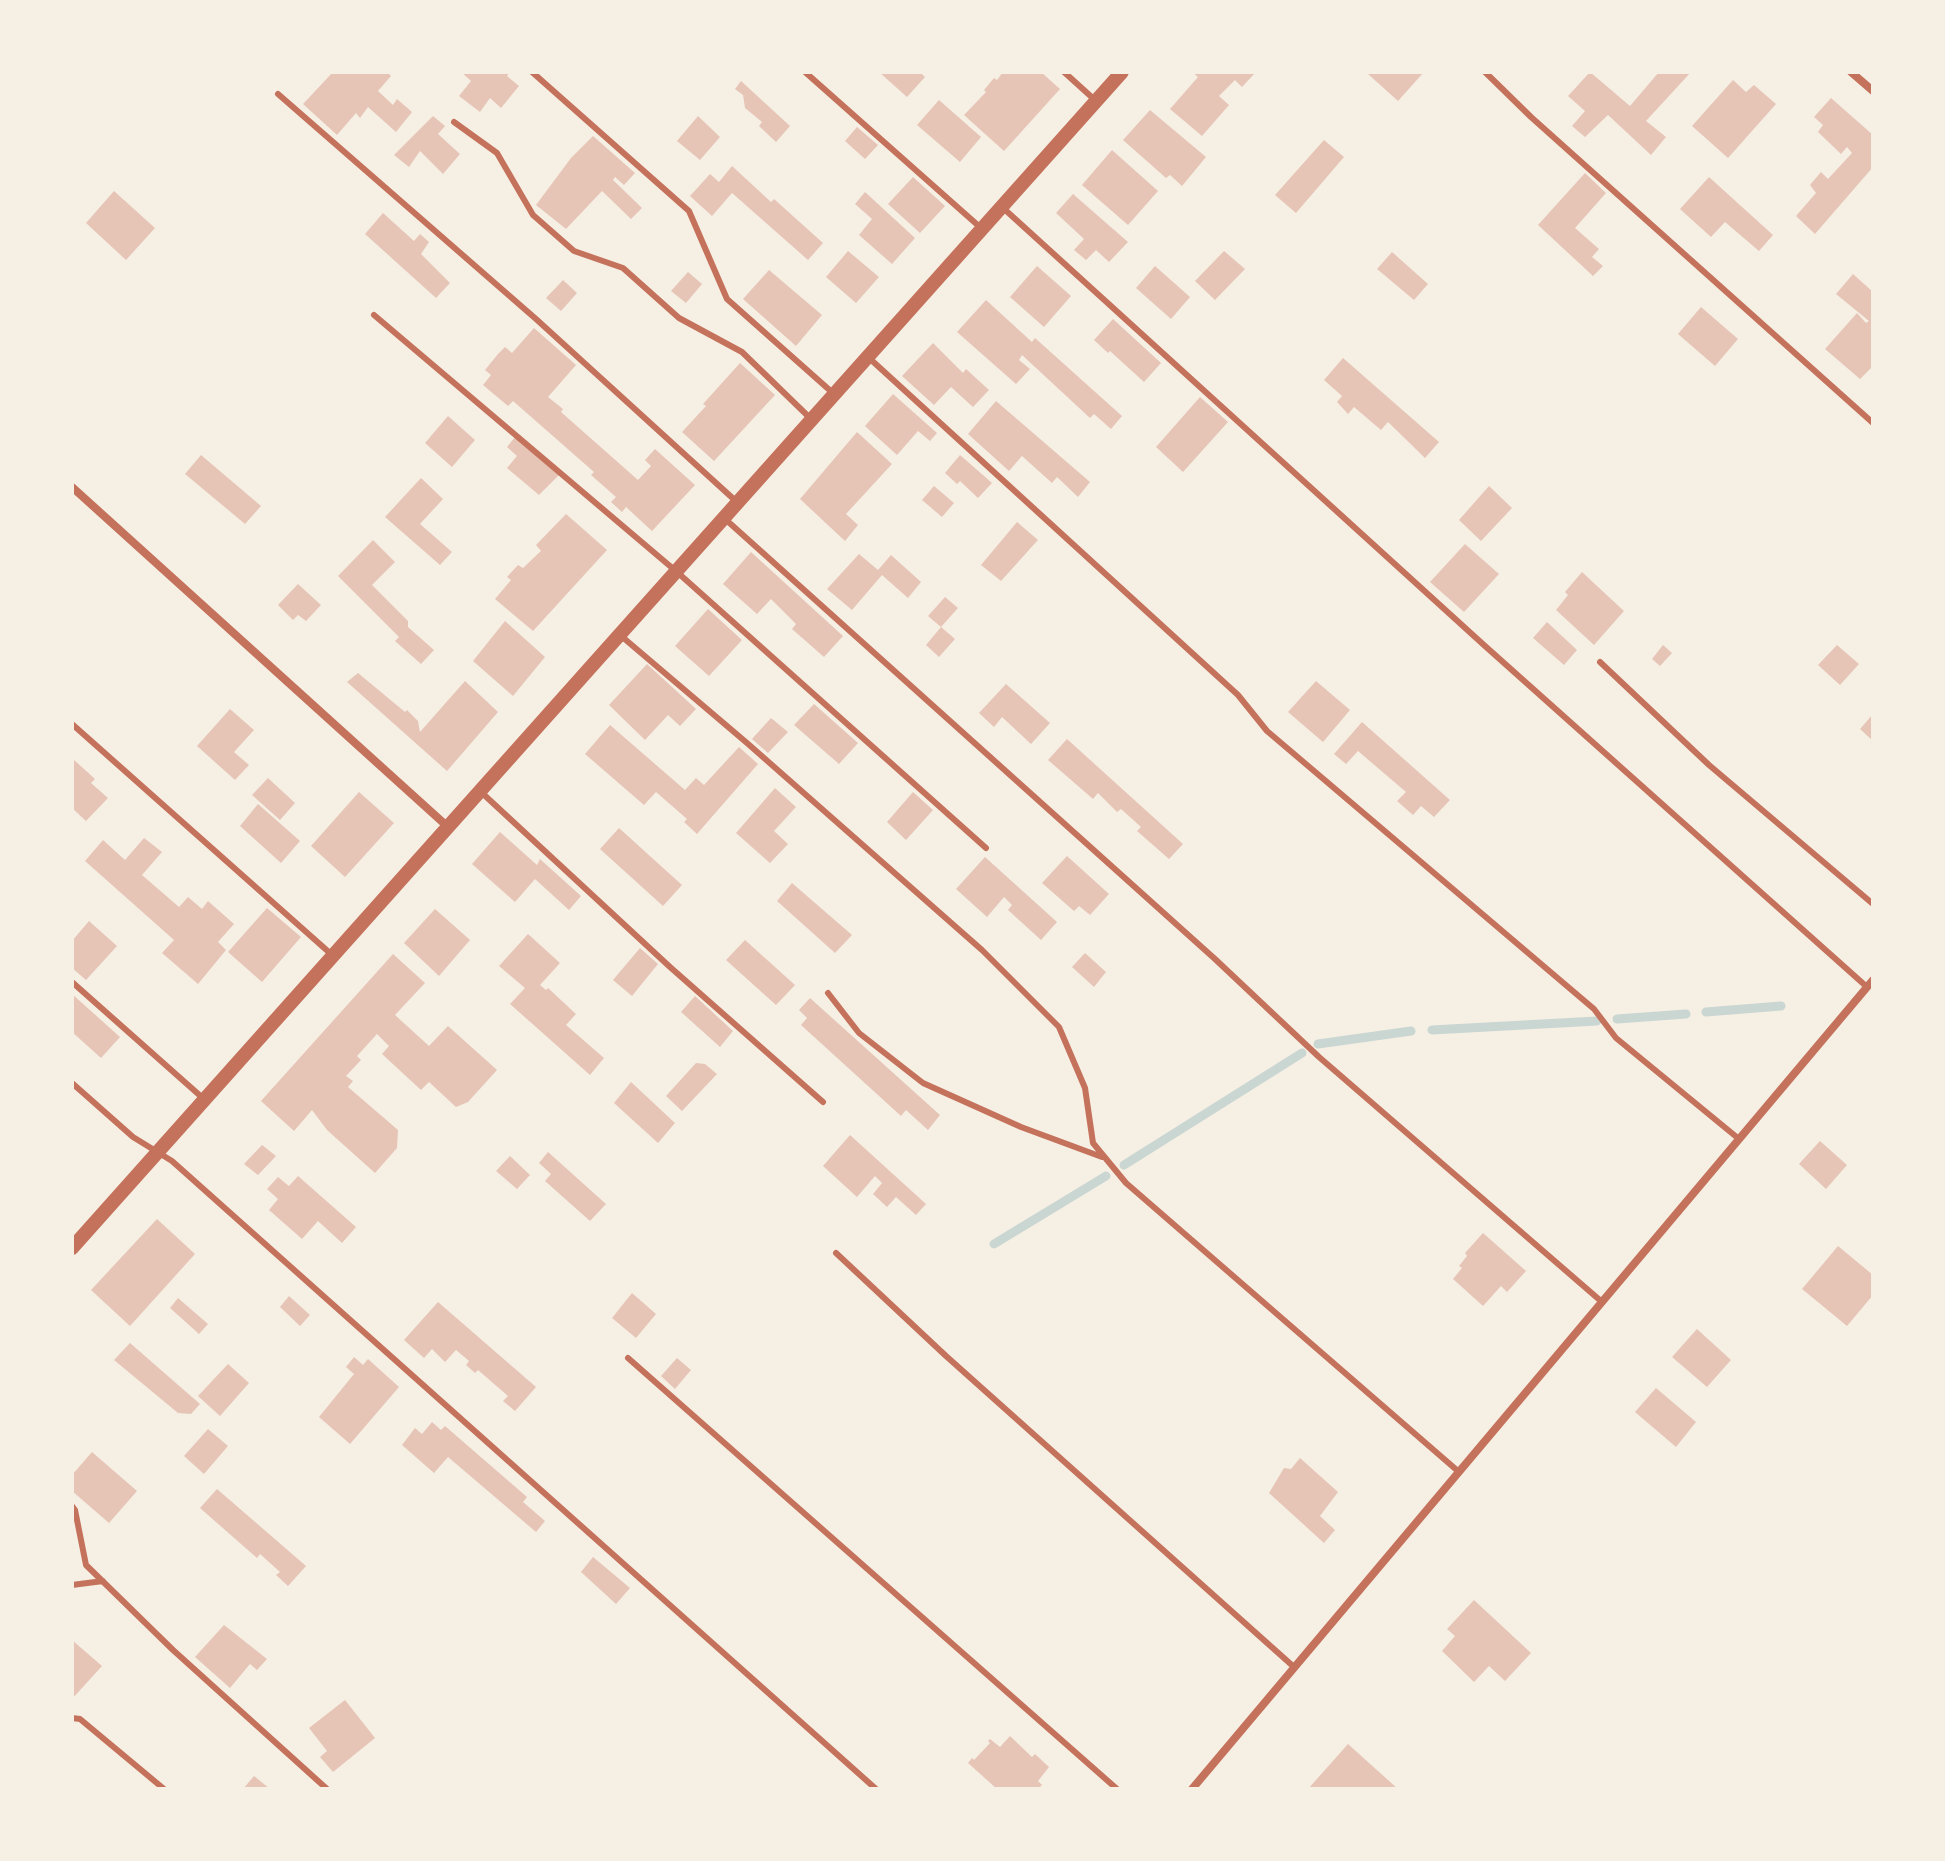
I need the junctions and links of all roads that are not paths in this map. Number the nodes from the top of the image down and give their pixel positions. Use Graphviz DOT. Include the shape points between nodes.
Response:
graph roads {
  1 [pos="532,72"];
  2 [pos="805,72"];
  3 [pos="1064,72"];
  4 [pos="1122,72"];
  5 [pos="1485,72"];
  6 [pos="1851,72"];
  7 [pos="1873,91"];
  8 [pos="278,94"];
  9 [pos="1096,101"];
  10 [pos="454,122"];
  11 [pos="1001,206"];
  12 [pos="981,228"];
  13 [pos="374,315"];
  14 [pos="868,357"];
  15 [pos="835,395"];
  16 [pos="812,420"];
  17 [pos="1873,423"];
  18 [pos="72,487"];
  19 [pos="738,503"];
  20 [pos="724,518"];
  21 [pos="677,572"];
  22 [pos="620,635"];
  23 [pos="1600,662"];
  24 [pos="72,724"];
  25 [pos="481,792"];
  26 [pos="449,828"];
  27 [pos="986,848"];
  28 [pos="1873,904"];
  29 [pos="334,957"];
  30 [pos="72,982"];
  31 [pos="1870,983"];
  32 [pos="828,993"];
  33 [pos="72,1083"];
  34 [pos="205,1100"];
  35 [pos="823,1102"];
  36 [pos="1739,1139"];
  37 [pos="158,1153"];
  38 [pos="1105,1158"];
  39 [pos="72,1248"];
  40 [pos="836,1253"];
  41 [pos="1602,1302"];
  42 [pos="628,1358"];
  43 [pos="1459,1472"];
  44 [pos="72,1506"];
  45 [pos="103,1581"];
  46 [pos="72,1585"];
  47 [pos="1294,1667"];
  48 [pos="72,1718"];
  49 [pos="164,1789"];
  50 [pos="327,1789"];
  51 [pos="876,1789"];
  52 [pos="1117,1789"];
  53 [pos="1192,1789"];
  1 -- 15 [label="lane" via="689,211 727,299"];
  2 -- 12 [label="lane"];
  3 -- 9 [label="lane"];
  4 -- 9 [label="street"];
  5 -- 17 [label="lane"];
  6 -- 7 [label="street"];
  8 -- 19 [label="lane"];
  9 -- 11 [label="street"];
  10 -- 16 [label="lane" via="497,153 533,215 574,251 623,268 679,318 742,352"];
  11 -- 12 [label="street"];
  11 -- 31 [label="lane" via="1508,667"];
  12 -- 14 [label="street"];
  13 -- 21 [label="lane"];
  14 -- 15 [label="street"];
  14 -- 36 [label="lane" via="1238,695 1267,731 1594,1009 1616,1038"];
  15 -- 16 [label="street"];
  16 -- 19 [label="street"];
  18 -- 26 [label="street"];
  19 -- 20 [label="street"];
  20 -- 21 [label="street"];
  20 -- 41 [label="lane" via="1319,1057"];
  21 -- 22 [label="street"];
  21 -- 27 [label="lane"];
  22 -- 25 [label="street"];
  22 -- 38 [label="lane" via="982,950 1059,1027 1085,1088 1093,1143"];
  23 -- 28 [label="lane" via="1709,765"];
  24 -- 29 [label="lane"];
  25 -- 26 [label="street"];
  25 -- 35 [label="lane"];
  26 -- 29 [label="street"];
  29 -- 34 [label="street"];
  30 -- 34 [label="lane"];
  31 -- 36 [label="street"];
  32 -- 38 [label="lane" via="859,1033 923,1083"];
  33 -- 37 [label="lane"];
  34 -- 37 [label="street"];
  36 -- 41 [label="street"];
  37 -- 39 [label="street"];
  37 -- 51 [label="lane"];
  38 -- 43 [label="lane" via="1126,1183"];
  40 -- 47 [label="lane"];
  41 -- 43 [label="street"];
  42 -- 52 [label="lane"];
  43 -- 47 [label="street"];
  44 -- 45 [label="lane" via="86,1565"];
  45 -- 46 [label="lane"];
  45 -- 50 [label="lane"];
  47 -- 53 [label="street"];
  48 -- 49 [label="lane" via="80,1719"];
}
